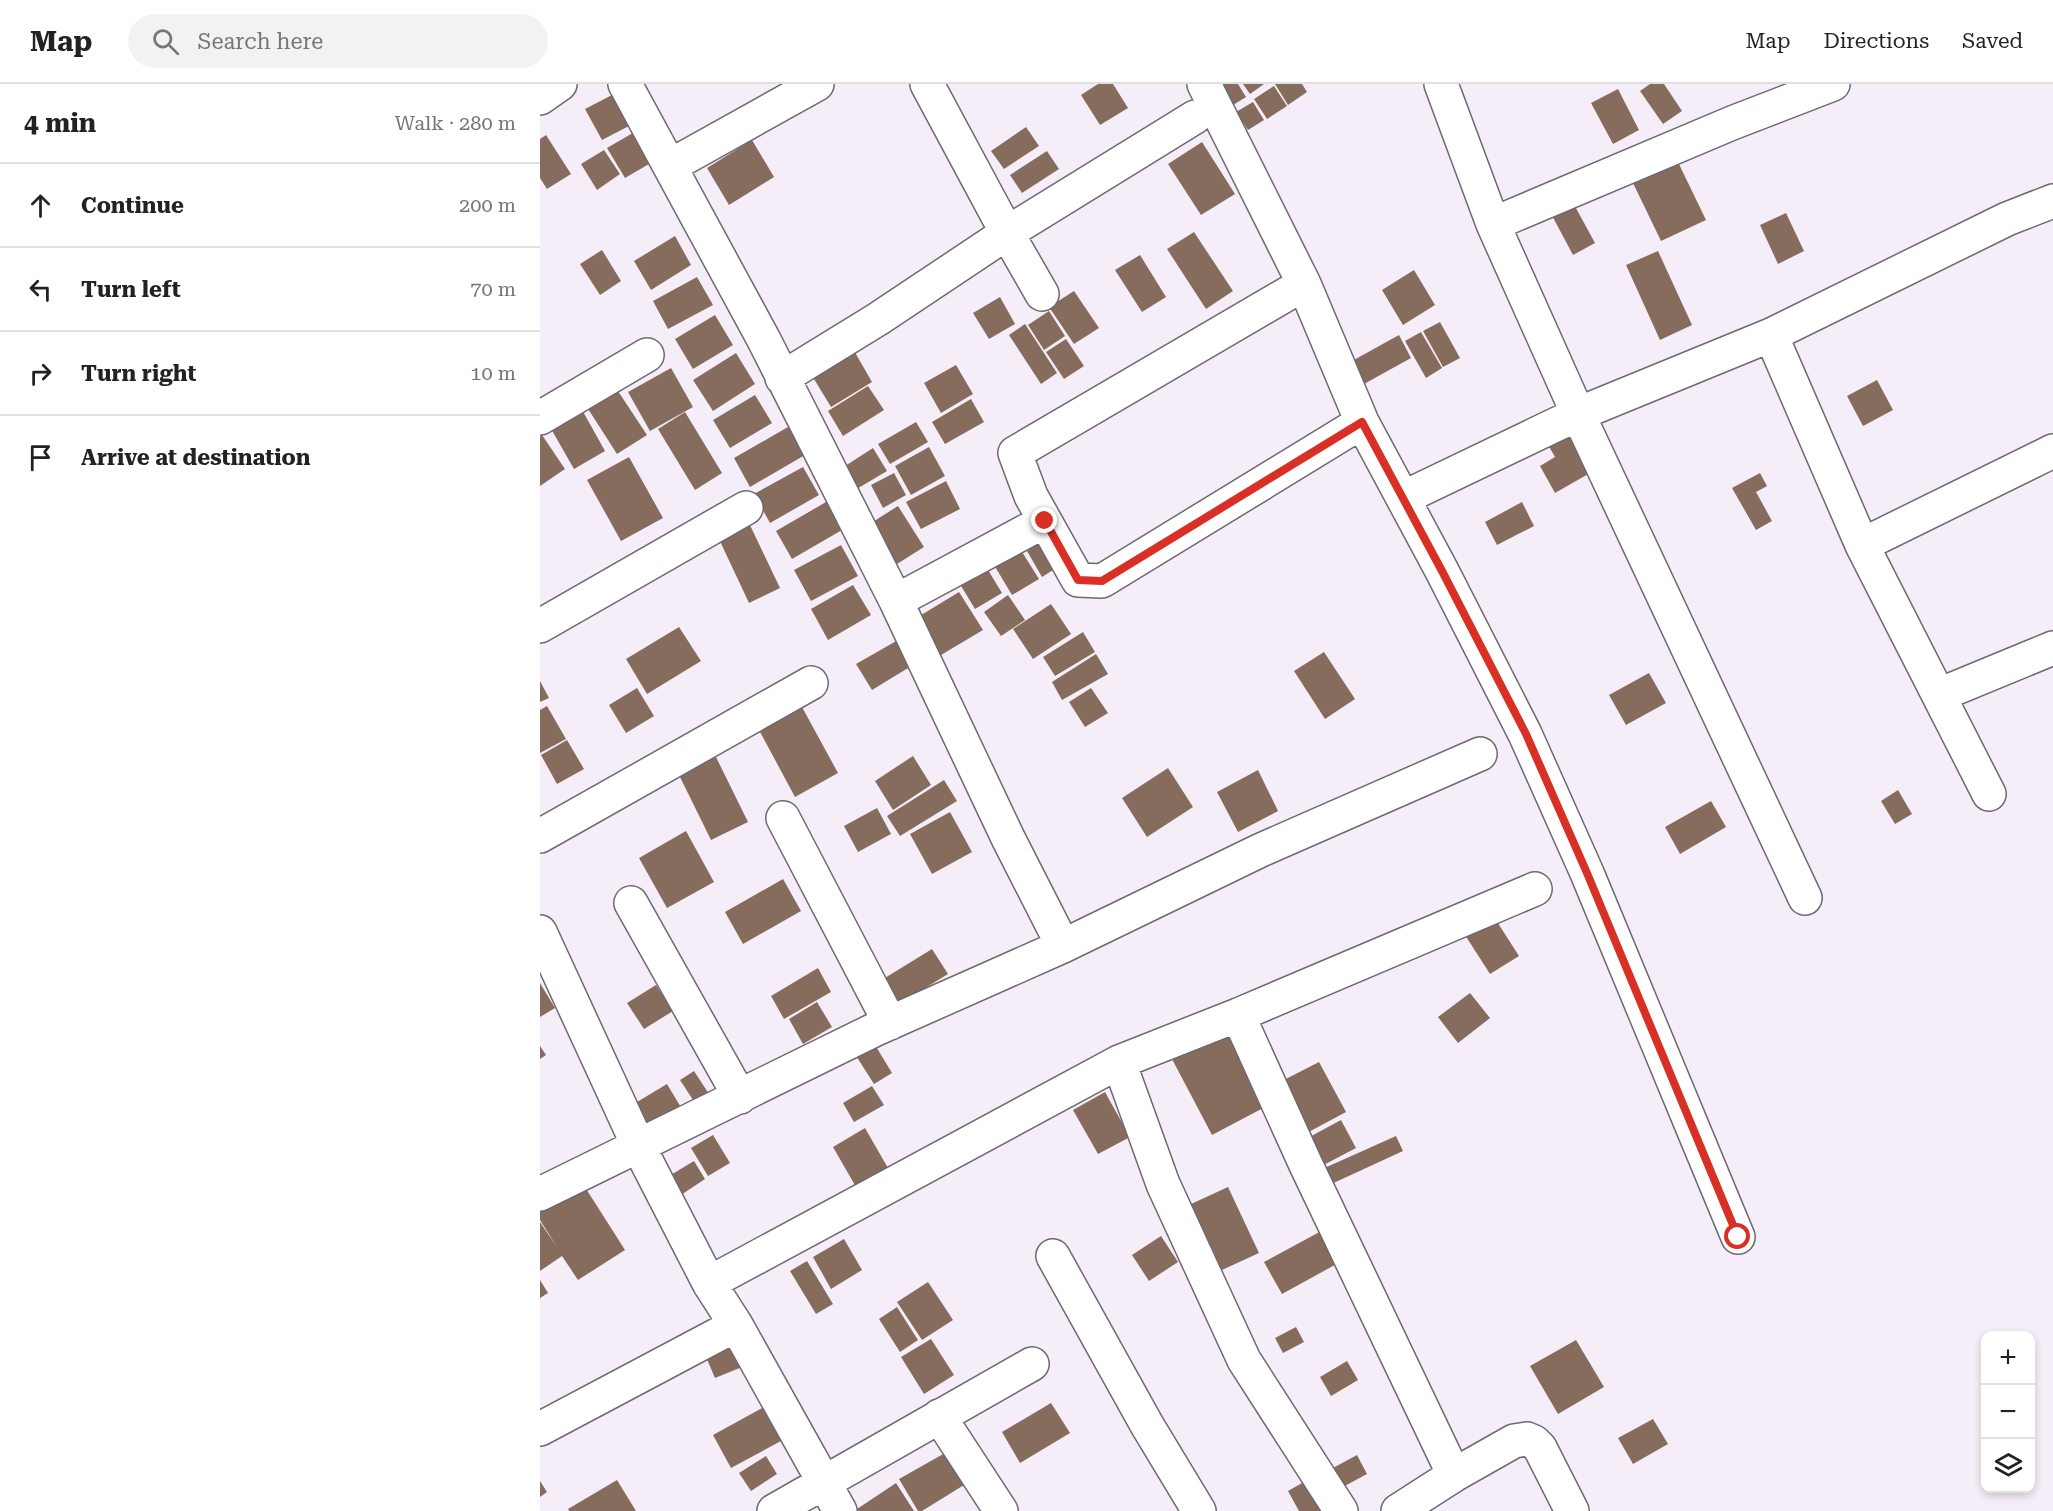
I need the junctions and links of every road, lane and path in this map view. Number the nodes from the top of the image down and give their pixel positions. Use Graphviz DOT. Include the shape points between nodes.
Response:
graph roads {
  1 [pos="560,84"];
  2 [pos="625,84"];
  3 [pos="817,84"];
  4 [pos="927,84"];
  5 [pos="1204,84"];
  6 [pos="1441,84"];
  7 [pos="1833,84"];
  8 [pos="540,98"];
  9 [pos="1195,117"];
  10 [pos="670,166"];
  11 [pos="2053,201"];
  12 [pos="1493,224"];
  13 [pos="1007,233"];
  14 [pos="1304,284"];
  15 [pos="1042,294"];
  16 [pos="1771,335"];
  17 [pos="647,355"];
  18 [pos="782,378"];
  19 [pos="1578,414"];
  20 [pos="540,418"];
  21 [pos="1362,422"];
  22 [pos="2053,451"];
  23 [pos="1403,498"];
  24 [pos="746,508"];
  25 [pos="1045,521"];
  26 [pos="1862,545"];
  27 [pos="896,601"];
  28 [pos="540,626"];
  29 [pos="2053,648"];
  30 [pos="811,683"];
  31 [pos="1939,694"];
  32 [pos="1480,754"];
  33 [pos="1989,794"];
  34 [pos="783,818"];
  35 [pos="540,836"];
  36 [pos="1535,889"];
  37 [pos="1805,898"];
  38 [pos="631,903"];
  39 [pos="540,933"];
  40 [pos="1063,946"];
  41 [pos="1238,1016"];
  42 [pos="890,1023"];
  43 [pos="1119,1062"];
  44 [pos="740,1097"];
  45 [pos="639,1147"];
  46 [pos="540,1194"];
  47 [pos="1738,1237"];
  48 [pos="1053,1256"];
  49 [pos="709,1283"];
  50 [pos="736,1325"];
  51 [pos="1032,1364"];
  52 [pos="939,1416"];
  53 [pos="540,1428"];
  54 [pos="1454,1475"];
  55 [pos="824,1481"];
  56 [pos="774,1511"];
  57 [pos="840,1511"];
  58 [pos="1001,1511"];
  59 [pos="1199,1511"];
  60 [pos="1341,1511"];
  61 [pos="1398,1511"];
  62 [pos="1572,1511"];
  1 -- 8 [label="street"];
  2 -- 10 [label="street"];
  3 -- 10 [label="street"];
  4 -- 13 [label="street"];
  5 -- 14 [label="street"];
  6 -- 12 [label="street"];
  7 -- 12 [label="street"];
  9 -- 13 [label="street"];
  10 -- 18 [label="street"];
  11 -- 16 [label="street" via="2007,219"];
  12 -- 19 [label="street"];
  13 -- 15 [label="street"];
  13 -- 18 [label="street"];
  14 -- 21 [label="street"];
  14 -- 25 [label="street" via="1014,453"];
  16 -- 19 [label="street"];
  16 -- 26 [label="street"];
  17 -- 20 [label="street"];
  18 -- 27 [label="street"];
  19 -- 23 [label="street"];
  19 -- 37 [label="street"];
  21 -- 23 [label="street"];
  21 -- 25 [label="street" via="1102,581 1078,580"];
  22 -- 26 [label="street"];
  23 -- 47 [label="street" via="1526,734"];
  24 -- 28 [label="street"];
  25 -- 27 [label="street"];
  26 -- 31 [label="street"];
  27 -- 40 [label="street"];
  29 -- 31 [label="street"];
  30 -- 35 [label="street"];
  31 -- 33 [label="street"];
  32 -- 40 [label="street" via="1261,850"];
  34 -- 42 [label="street"];
  36 -- 41 [label="street"];
  38 -- 44 [label="street"];
  39 -- 45 [label="street"];
  40 -- 42 [label="street"];
  41 -- 43 [label="street"];
  41 -- 54 [label="street"];
  42 -- 44 [label="street"];
  43 -- 49 [label="street"];
  43 -- 60 [label="street" via="1163,1184 1244,1359"];
  44 -- 45 [label="street"];
  45 -- 46 [label="street"];
  45 -- 49 [label="street"];
  48 -- 59 [label="street"];
  49 -- 50 [label="street"];
  50 -- 53 [label="street"];
  50 -- 55 [label="street"];
  51 -- 52 [label="street"];
  52 -- 55 [label="street"];
  52 -- 58 [label="street"];
  54 -- 61 [label="street"];
  54 -- 62 [label="street" via="1514,1442 1527,1439 1540,1448"];
  55 -- 56 [label="street"];
  55 -- 57 [label="street"];
}
